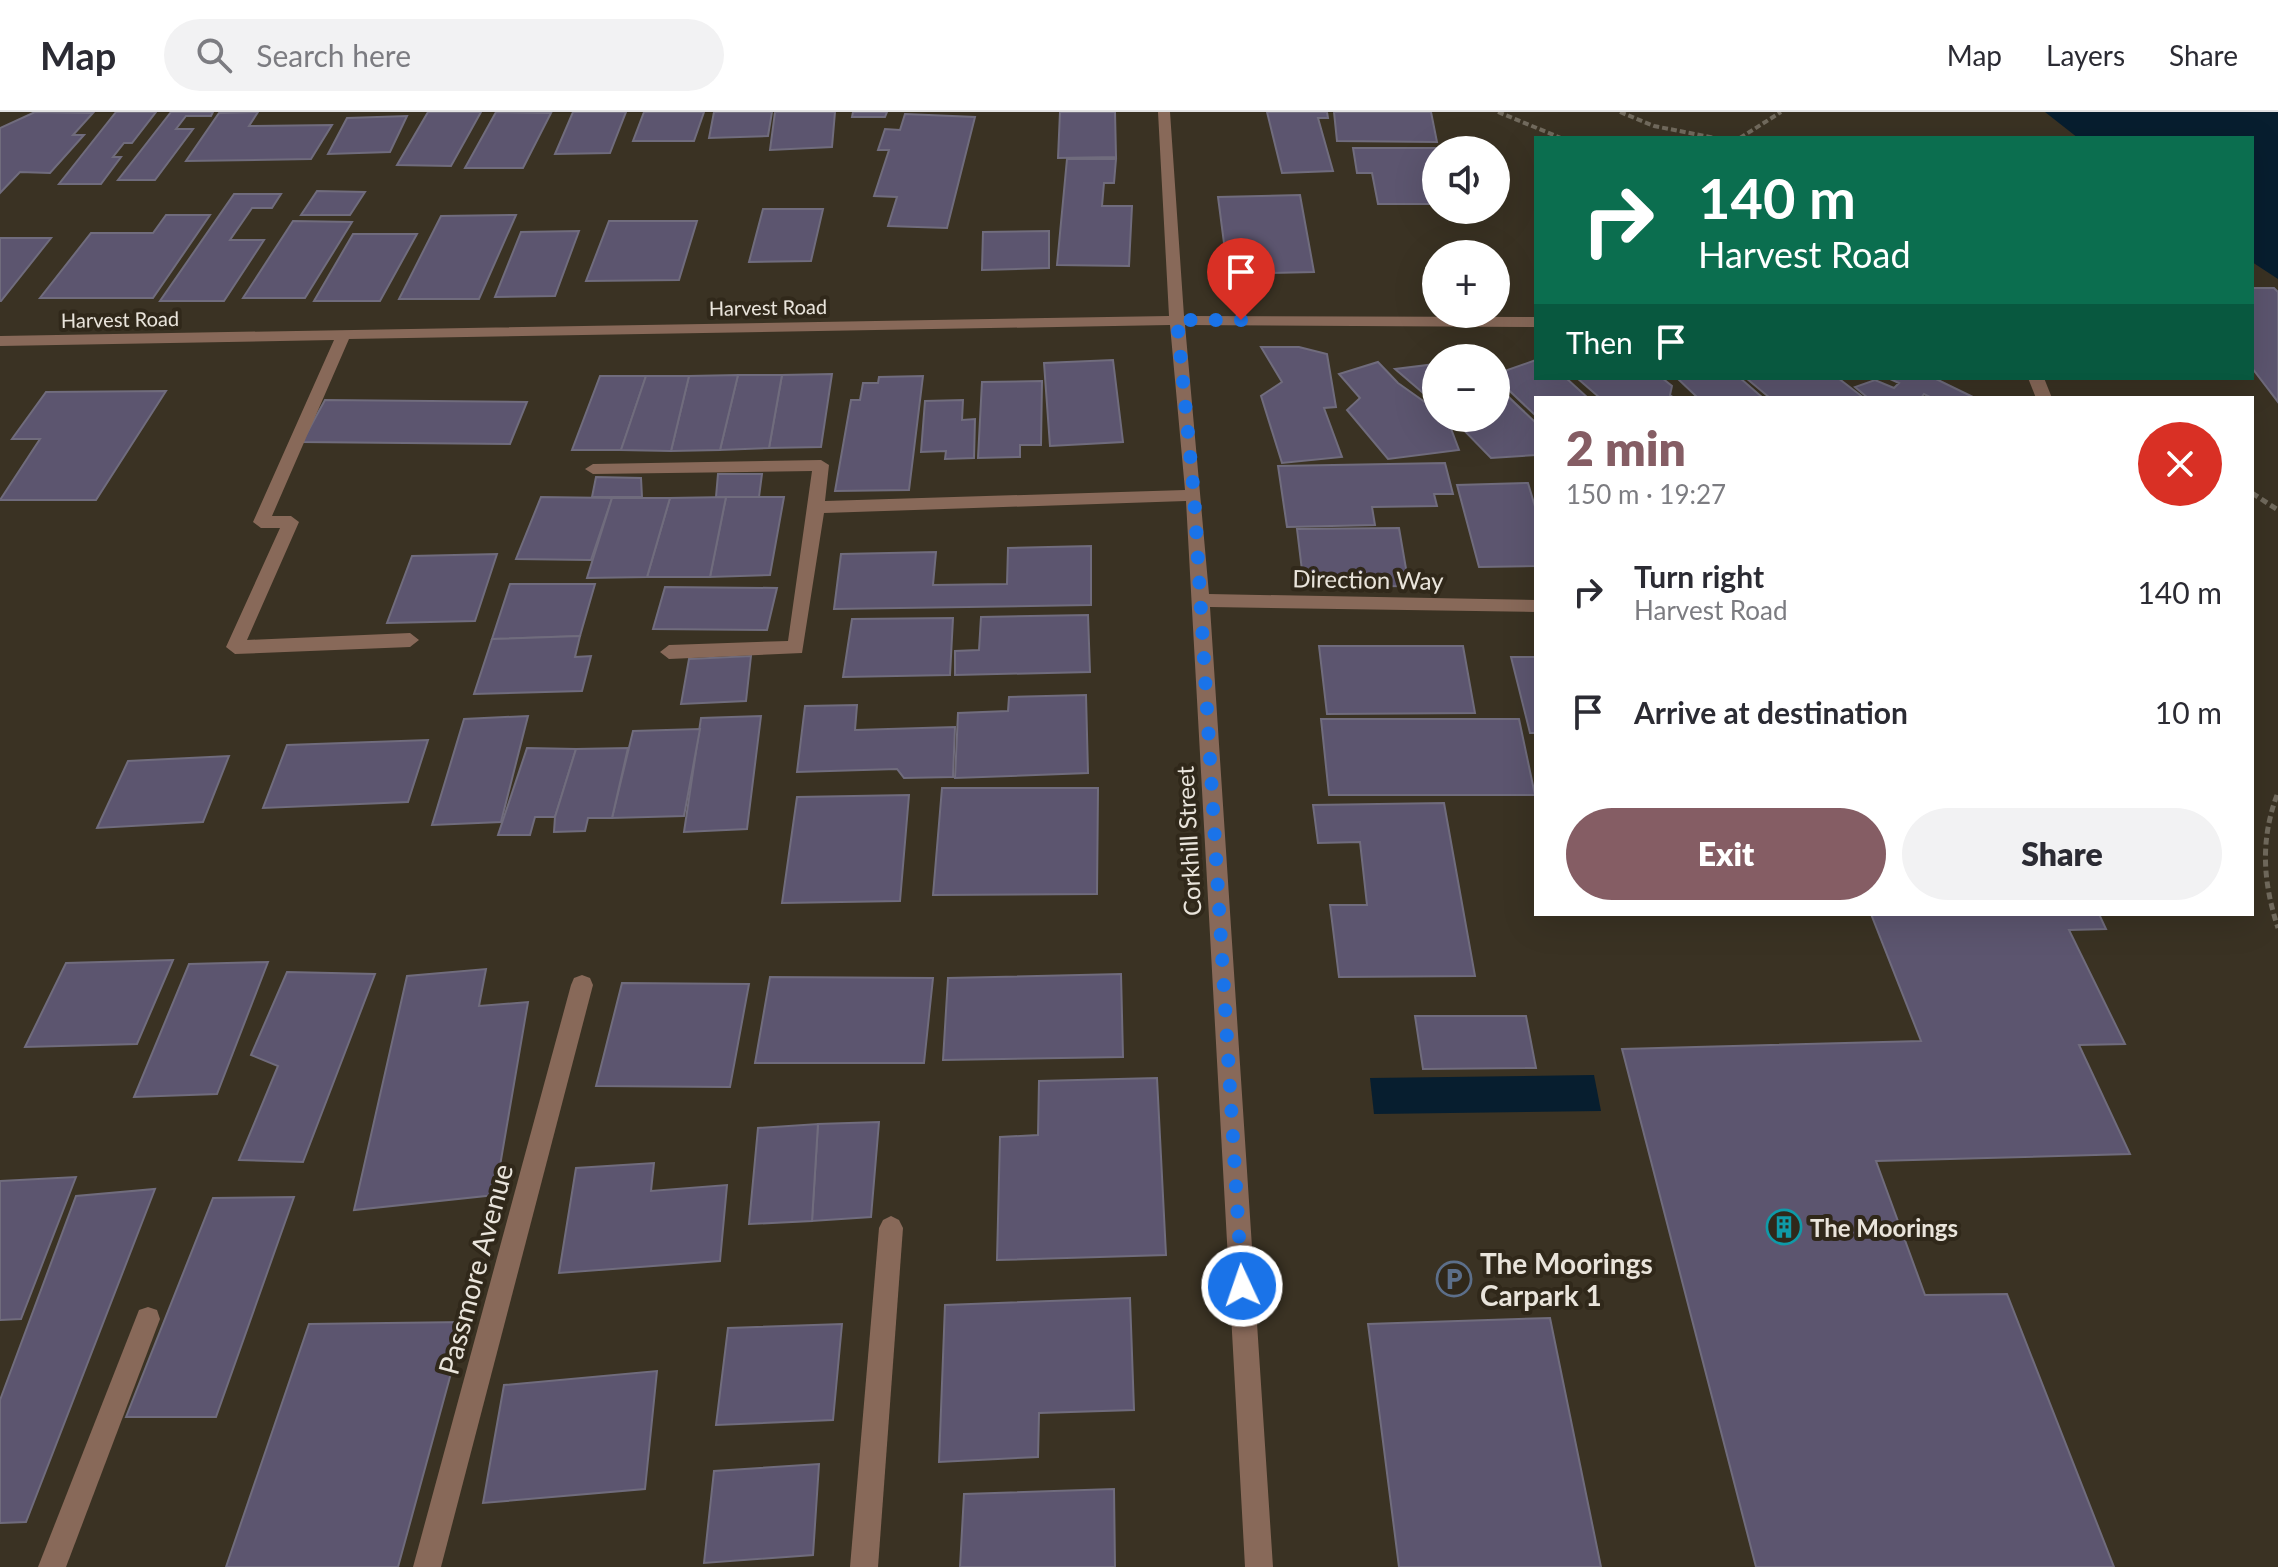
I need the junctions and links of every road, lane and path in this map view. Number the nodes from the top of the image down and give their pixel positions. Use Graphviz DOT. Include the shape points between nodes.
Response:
graph roads {
  1 [pos="1164,112"];
  2 [pos="1498,112"];
  3 [pos="1620,112"];
  4 [pos="1781,112"];
  5 [pos="1556,136"];
  6 [pos="1705,136"];
  7 [pos="1743,136"];
  8 [pos="1177,320"];
  9 [pos="1534,322"];
  10 [pos="343,335"];
  11 [pos="0,341"];
  12 [pos="593,469"];
  13 [pos="2254,494"];
  14 [pos="1194,495"];
  15 [pos="816,507"];
  16 [pos="2278,510"];
  17 [pos="1200,600"];
  18 [pos="1534,606"];
  19 [pos="410,640"];
  20 [pos="669,652"];
  21 [pos="2277,795"];
  22 [pos="2278,928"];
  23 [pos="582,985"];
  24 [pos="891,1228"];
  25 [pos="148,1319"];
  26 [pos="52,1567"];
  27 [pos="427,1567"];
  28 [pos="864,1567"];
  29 [pos="1259,1567"];
  1 -- 8 [label="street, Corkhill Street"];
  2 -- 5 [label="path"];
  3 -- 6 [label="path" via="1654,126"];
  4 -- 7 [label="path"];
  8 -- 9 [label="street, Harvest Road"];
  8 -- 10 [label="street, Harvest Road"];
  8 -- 14 [label="street, Corkhill Street"];
  10 -- 11 [label="street, Harvest Road"];
  10 -- 19 [label="street" via="261,522 291,522 235,647"];
  12 -- 15 [label="street" via="821,465"];
  13 -- 16 [label="path"];
  14 -- 15 [label="street"];
  14 -- 17 [label="street, Corkhill Street"];
  15 -- 20 [label="street" via="796,648"];
  17 -- 18 [label="street, Direction Way"];
  17 -- 29 [label="street, Corkhill Street"];
  21 -- 22 [label="path" via="2262,841 2266,885"];
  23 -- 27 [label="street, Passmore Avenue"];
  24 -- 28 [label="street"];
  25 -- 26 [label="street"];
}
